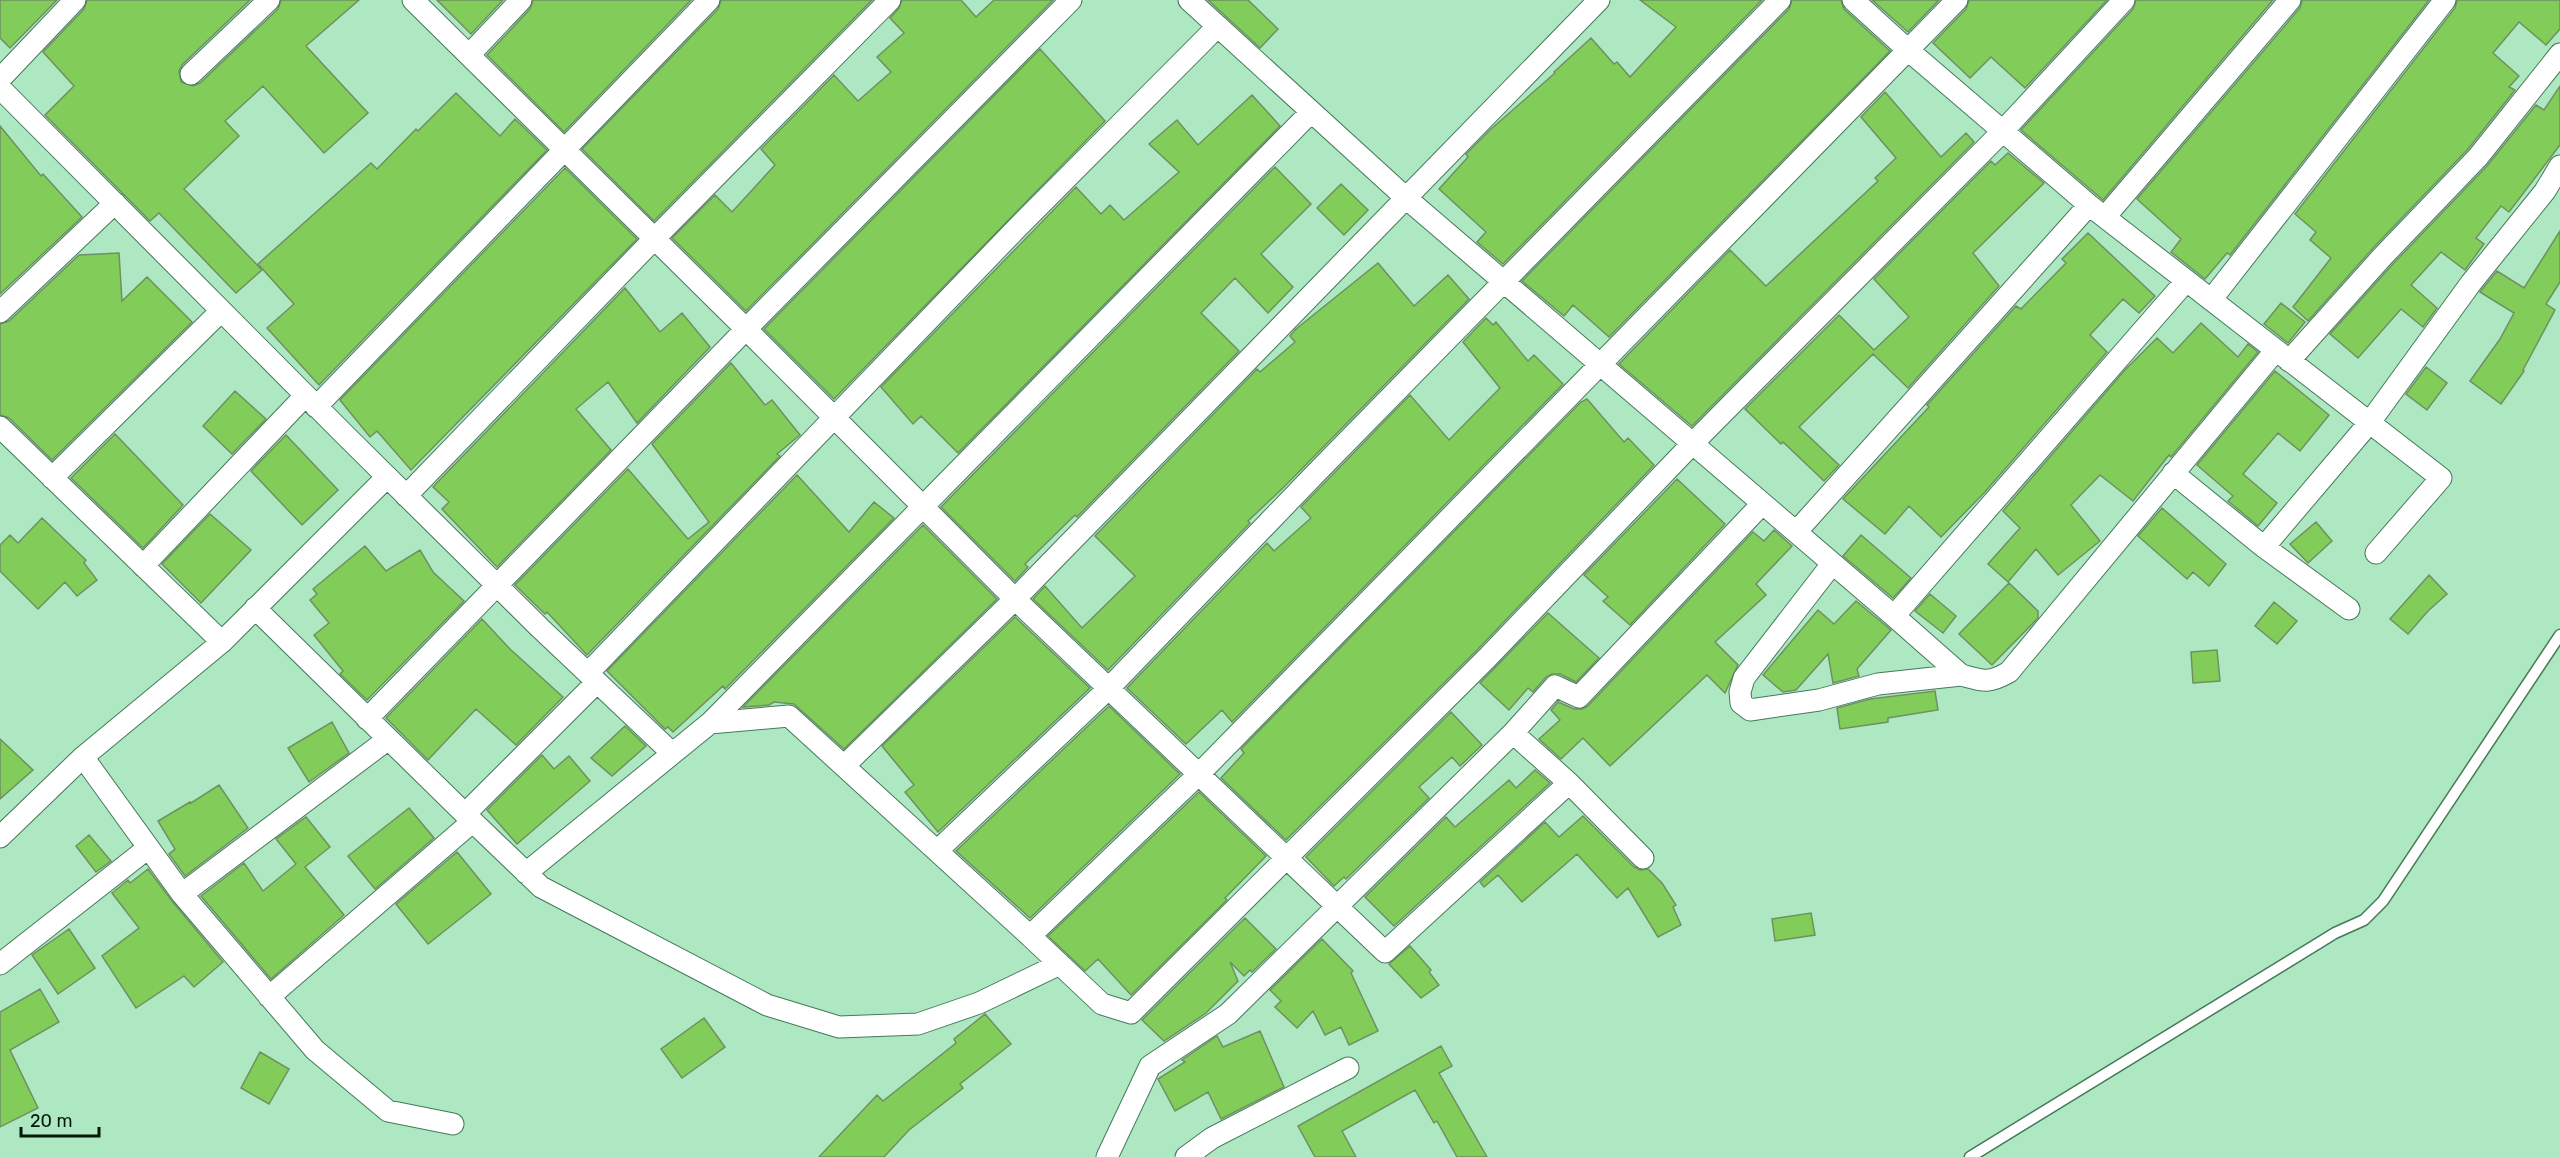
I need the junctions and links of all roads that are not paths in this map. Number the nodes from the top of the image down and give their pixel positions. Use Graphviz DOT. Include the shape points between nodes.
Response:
graph roads {
  1 [pos="75,0"];
  2 [pos="269,0"];
  3 [pos="412,0"];
  4 [pos="521,0"];
  5 [pos="709,0"];
  6 [pos="890,0"];
  7 [pos="1071,0"];
  8 [pos="1189,0"];
  9 [pos="1599,0"];
  10 [pos="1780,0"];
  11 [pos="1853,0"];
  12 [pos="1957,0"];
  13 [pos="2124,0"];
  14 [pos="2290,0"];
  15 [pos="2445,0"];
  16 [pos="1218,26"];
  17 [pos="1908,50"];
  18 [pos="2560,54"];
  19 [pos="469,55"];
  20 [pos="191,74"];
  21 [pos="2,90"];
  22 [pos="1311,111"];
  23 [pos="2002,132"];
  24 [pos="565,150"];
  25 [pos="2560,166"];
  26 [pos="1406,198"];
  27 [pos="115,203"];
  28 [pos="2097,211"];
  29 [pos="654,238"];
  30 [pos="2186,281"];
  31 [pos="1504,283"];
  32 [pos="2211,300"];
  33 [pos="221,311"];
  34 [pos="0,312"];
  35 [pos="746,328"];
  36 [pos="2283,355"];
  37 [pos="1598,364"];
  38 [pos="311,401"];
  39 [pos="835,418"];
  40 [pos="2370,422"];
  41 [pos="0,427"];
  42 [pos="1692,444"];
  43 [pos="2173,473"];
  44 [pos="387,477"];
  45 [pos="52,478"];
  46 [pos="406,496"];
  47 [pos="1761,505"];
  48 [pos="924,506"];
  49 [pos="1797,531"];
  50 [pos="2264,547"];
  51 [pos="2376,553"];
  52 [pos="1832,564"];
  53 [pos="143,566"];
  54 [pos="496,584"];
  55 [pos="1014,599"];
  56 [pos="255,608"];
  57 [pos="2349,609"];
  58 [pos="1894,616"];
  59 [pos="2560,635"];
  60 [pos="222,642"];
  61 [pos="1961,675"];
  62 [pos="592,678"];
  63 [pos="1109,688"];
  64 [pos="368,719"];
  65 [pos="710,723"];
  66 [pos="1513,733"];
  67 [pos="387,740"];
  68 [pos="672,753"];
  69 [pos="83,757"];
  70 [pos="844,766"];
  71 [pos="1200,773"];
  72 [pos="1569,783"];
  73 [pos="468,818"];
  74 [pos="0,837"];
  75 [pos="148,848"];
  76 [pos="937,851"];
  77 [pos="1286,858"];
  78 [pos="1643,858"];
  79 [pos="526,873"];
  80 [pos="182,894"];
  81 [pos="1336,907"];
  82 [pos="1030,936"];
  83 [pos="0,964"];
  84 [pos="1060,964"];
  85 [pos="269,997"];
  86 [pos="1348,1068"];
  87 [pos="453,1124"];
  88 [pos="1107,1157"];
  89 [pos="1186,1157"];
  90 [pos="1970,1157"];
  1 -- 21 [label="street"];
  2 -- 20 [label="street"];
  3 -- 19 [label="street"];
  4 -- 19 [label="street"];
  5 -- 24 [label="street"];
  6 -- 29 [label="street"];
  7 -- 35 [label="street"];
  8 -- 16 [label="street"];
  9 -- 26 [label="street"];
  10 -- 31 [label="street"];
  11 -- 17 [label="street"];
  12 -- 17 [label="street"];
  13 -- 23 [label="street"];
  14 -- 28 [label="street"];
  15 -- 32 [label="street"];
  16 -- 22 [label="street"];
  16 -- 39 [label="street"];
  17 -- 23 [label="street"];
  17 -- 37 [label="street"];
  18 -- 36 [label="street" via="2478,157"];
  19 -- 24 [label="street"];
  21 -- 27 [label="street"];
  22 -- 26 [label="street"];
  22 -- 48 [label="street"];
  23 -- 28 [label="street"];
  23 -- 42 [label="street"];
  24 -- 29 [label="street"];
  24 -- 38 [label="street"];
  25 -- 40 [label="street"];
  26 -- 31 [label="street"];
  26 -- 55 [label="street"];
  27 -- 33 [label="street"];
  27 -- 34 [label="street"];
  28 -- 30 [label="street"];
  28 -- 49 [label="street"];
  29 -- 35 [label="street"];
  29 -- 46 [label="street"];
  30 -- 32 [label="street"];
  30 -- 58 [label="street"];
  31 -- 37 [label="street"];
  31 -- 63 [label="street"];
  32 -- 36 [label="street"];
  33 -- 38 [label="street"];
  33 -- 45 [label="street"];
  35 -- 39 [label="street"];
  35 -- 54 [label="street"];
  36 -- 40 [label="street"];
  36 -- 43 [label="street"];
  37 -- 42 [label="street"];
  37 -- 71 [label="street"];
  38 -- 44 [label="street"];
  38 -- 53 [label="street"];
  39 -- 48 [label="street"];
  39 -- 62 [label="street"];
  40 -- 50 [label="street"];
  40 -- 51 [label="street" via="2441,478"];
  41 -- 45 [label="street"];
  42 -- 47 [label="street"];
  42 -- 77 [label="street"];
  43 -- 50 [label="street"];
  43 -- 61 [label="street" via="2008,672 1984,682"];
  44 -- 46 [label="street"];
  44 -- 56 [label="street"];
  45 -- 53 [label="street"];
  46 -- 54 [label="street"];
  47 -- 49 [label="street"];
  47 -- 66 [label="street" via="1579,697 1555,686"];
  48 -- 55 [label="street"];
  48 -- 65 [label="street"];
  49 -- 52 [label="street"];
  50 -- 57 [label="street"];
  52 -- 58 [label="street"];
  52 -- 61 [label="street" via="1744,678 1741,703 1750,710 1819,700 1878,684"];
  53 -- 60 [label="street"];
  54 -- 62 [label="street"];
  54 -- 64 [label="street"];
  55 -- 63 [label="street"];
  55 -- 70 [label="street"];
  56 -- 60 [label="street"];
  56 -- 64 [label="street"];
  58 -- 61 [label="street"];
  59 -- 90 [label="lane" via="2383,901 2364,920 2336,933"];
  60 -- 69 [label="street"];
  62 -- 68 [label="street"];
  62 -- 73 [label="street"];
  63 -- 71 [label="street"];
  63 -- 76 [label="street"];
  64 -- 67 [label="street"];
  65 -- 68 [label="street"];
  65 -- 70 [label="street" via="789,716"];
  66 -- 72 [label="street"];
  66 -- 81 [label="street"];
  67 -- 73 [label="street"];
  67 -- 80 [label="street"];
  68 -- 79 [label="street"];
  69 -- 74 [label="street"];
  69 -- 75 [label="street"];
  70 -- 76 [label="street"];
  71 -- 77 [label="street"];
  71 -- 82 [label="street"];
  72 -- 78 [label="street"];
  72 -- 81 [label="street" via="1385,952"];
  73 -- 79 [label="street"];
  73 -- 85 [label="street"];
  75 -- 80 [label="street"];
  75 -- 83 [label="street"];
  76 -- 82 [label="street"];
  77 -- 81 [label="street"];
  77 -- 84 [label="street" via="1131,1013 1102,1004"];
  79 -- 84 [label="street" via="541,887 767,1005 839,1027 918,1024 979,1003"];
  80 -- 85 [label="street"];
  81 -- 88 [label="street" via="1228,1014 1150,1066"];
  82 -- 84 [label="street"];
  85 -- 87 [label="street" via="315,1050 388,1111"];
  86 -- 89 [label="street" via="1212,1138"];
}
